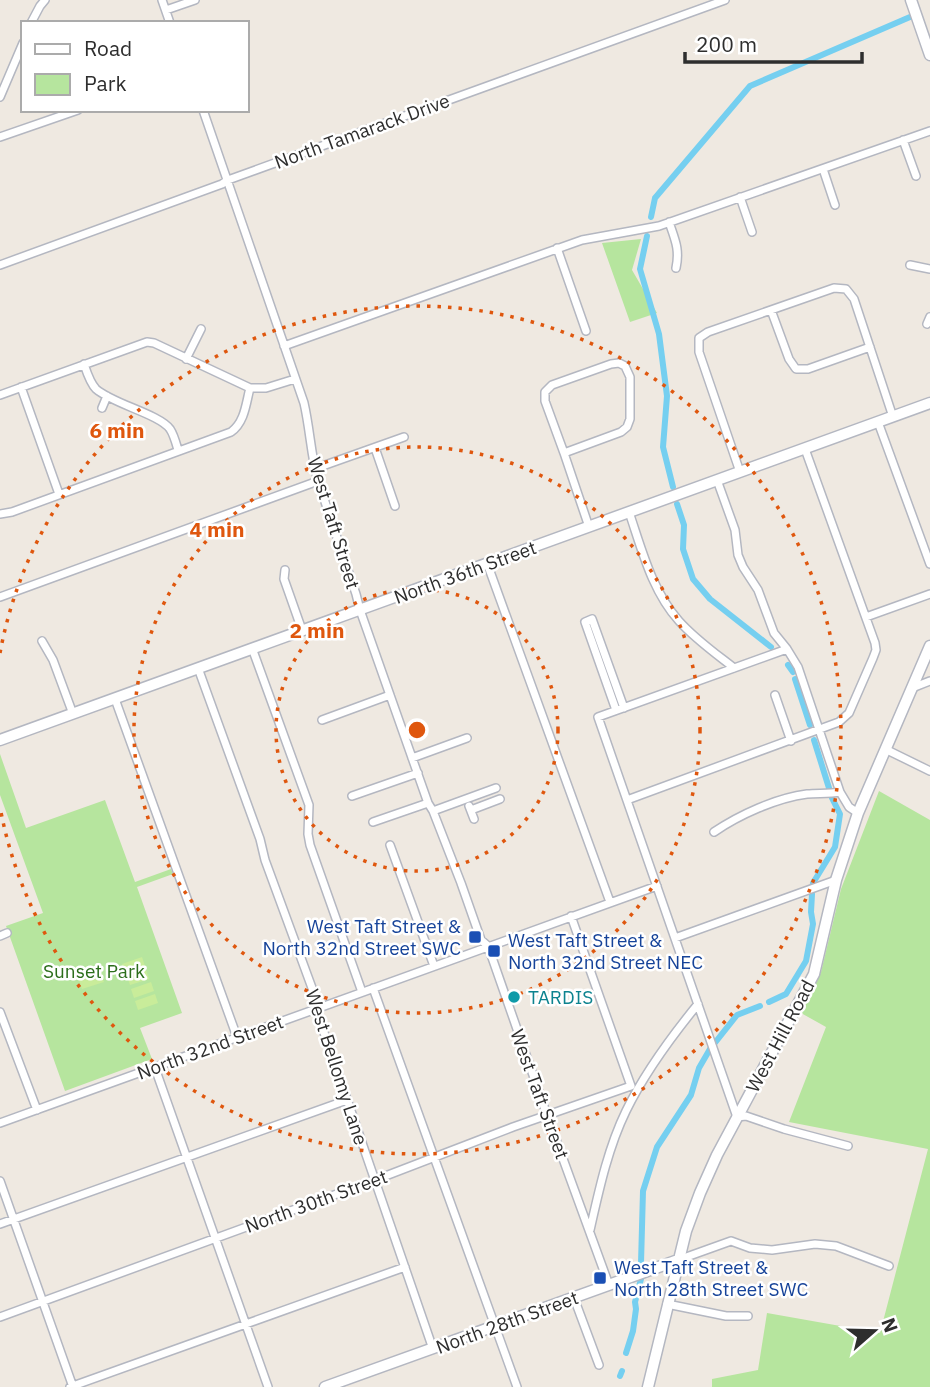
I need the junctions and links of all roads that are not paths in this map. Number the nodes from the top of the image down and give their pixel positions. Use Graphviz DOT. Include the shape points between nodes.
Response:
graph roads {
  1 [pos="45,0"];
  2 [pos="162,0"];
  3 [pos="195,0"];
  4 [pos="725,0"];
  5 [pos="911,0"];
  6 [pos="166,10"];
  7 [pos="33,21"];
  8 [pos="169,21"];
  9 [pos="21,48"];
  10 [pos="929,51"];
  11 [pos="0,97"];
  12 [pos="72,112"];
  13 [pos="204,112"];
  14 [pos="930,131"];
  15 [pos="0,138"];
  16 [pos="903,140"];
  17 [pos="823,169"];
  18 [pos="916,176"];
  19 [pos="228,180"];
  20 [pos="740,197"];
  21 [pos="835,205"];
  22 [pos="669,222"];
  23 [pos="752,232"];
  24 [pos="557,248"];
  25 [pos="0,265"];
  26 [pos="910,265"];
  27 [pos="676,268"];
  28 [pos="930,269"];
  29 [pos="771,310"];
  30 [pos="201,329"];
  31 [pos="586,331"];
  32 [pos="284,346"];
  33 [pos="870,347"];
  34 [pos="186,359"];
  35 [pos="84,364"];
  36 [pos="295,379"];
  37 [pos="21,387"];
  38 [pos="250,388"];
  39 [pos="0,395"];
  40 [pos="107,396"];
  41 [pos="930,403"];
  42 [pos="102,408"];
  43 [pos="893,416"];
  44 [pos="878,422"];
  45 [pos="404,438"];
  46 [pos="375,448"];
  47 [pos="805,449"];
  48 [pos="178,450"];
  49 [pos="564,453"];
  50 [pos="314,469"];
  51 [pos="740,472"];
  52 [pos="717,480"];
  53 [pos="318,481"];
  54 [pos="59,494"];
  55 [pos="395,506"];
  56 [pos="629,512"];
  57 [pos="0,514"];
  58 [pos="589,527"];
  59 [pos="488,563"];
  60 [pos="930,564"];
  61 [pos="285,570"];
  62 [pos="930,594"];
  63 [pos="0,597"];
  64 [pos="360,610"];
  65 [pos="866,617"];
  66 [pos="302,630"];
  67 [pos="42,641"];
  68 [pos="930,646"];
  69 [pos="252,648"];
  70 [pos="787,649"];
  71 [pos="198,668"];
  72 [pos="733,668"];
  73 [pos="930,681"];
  74 [pos="912,688"];
  75 [pos="390,695"];
  76 [pos="775,695"];
  77 [pos="115,698"];
  78 [pos="620,709"];
  79 [pos="73,714"];
  80 [pos="322,720"];
  81 [pos="820,730"];
  82 [pos="467,738"];
  83 [pos="0,740"];
  84 [pos="791,741"];
  85 [pos="885,749"];
  86 [pos="412,758"];
  87 [pos="930,771"];
  88 [pos="418,774"];
  89 [pos="496,788"];
  90 [pos="840,792"];
  91 [pos="352,796"];
  92 [pos="467,799"];
  93 [pos="500,799"];
  94 [pos="627,800"];
  95 [pos="428,803"];
  96 [pos="471,810"];
  97 [pos="433,811"];
  98 [pos="858,813"];
  99 [pos="474,819"];
  100 [pos="373,822"];
  101 [pos="713,832"];
  102 [pos="390,845"];
  103 [pos="835,880"];
  104 [pos="657,886"];
  105 [pos="610,902"];
  106 [pos="571,916"];
  107 [pos="675,938"];
  108 [pos="488,946"];
  109 [pos="434,966"];
  110 [pos="373,988"];
  111 [pos="362,992"];
  112 [pos="698,1004"];
  113 [pos="319,1007"];
  114 [pos="0,1012"];
  115 [pos="3,1029"];
  116 [pos="237,1038"];
  117 [pos="155,1068"];
  118 [pos="635,1088"];
  119 [pos="347,1100"];
  120 [pos="37,1110"];
  121 [pos="547,1115"];
  122 [pos="737,1117"];
  123 [pos="0,1124"];
  124 [pos="848,1146"];
  125 [pos="435,1156"];
  126 [pos="187,1157"];
  127 [pos="375,1180"];
  128 [pos="0,1181"];
  129 [pos="14,1219"];
  130 [pos="0,1224"];
  131 [pos="590,1230"];
  132 [pos="215,1238"];
  133 [pos="678,1260"];
  134 [pos="889,1266"];
  135 [pos="405,1267"];
  136 [pos="609,1285"];
  137 [pos="574,1298"];
  138 [pos="43,1301"];
  139 [pos="667,1304"];
  140 [pos="748,1316"];
  141 [pos="0,1317"];
  142 [pos="246,1324"];
  143 [pos="495,1326"];
  144 [pos="433,1349"];
  145 [pos="599,1365"];
  146 [pos="72,1387"];
  147 [pos="268,1387"];
  148 [pos="325,1387"];
  149 [pos="517,1387"];
  150 [pos="648,1387"];
  1 -- 7 [label="street"];
  2 -- 6 [label="street"];
  3 -- 6 [label="street"];
  4 -- 19 [label="street, North Tamarack Drive"];
  5 -- 10 [label="street"];
  6 -- 8 [label="street"];
  9 -- 11 [label="street"];
  12 -- 15 [label="street"];
  13 -- 19 [label="street, West Taft Street"];
  14 -- 16 [label="street"];
  16 -- 17 [label="street"];
  16 -- 18 [label="street"];
  17 -- 20 [label="street"];
  17 -- 21 [label="street"];
  19 -- 25 [label="street, North Tamarack Drive"];
  19 -- 32 [label="street, West Taft Street"];
  20 -- 22 [label="street"];
  20 -- 23 [label="street"];
  22 -- 24 [label="street"];
  22 -- 27 [label="street" via="678,247"];
  24 -- 31 [label="street"];
  24 -- 32 [label="street"];
  26 -- 28 [label="street"];
  29 -- 33 [label="street" via="834,288 846,289 854,299"];
  29 -- 33 [label="street" via="796,369"];
  29 -- 51 [label="street" via="699,338 699,352"];
  30 -- 34 [label="street"];
  32 -- 36 [label="street, West Taft Street"];
  33 -- 43 [label="street"];
  34 -- 35 [label="street" via="147,342"];
  34 -- 38 [label="street"];
  35 -- 37 [label="street"];
  35 -- 40 [label="street" via="96,389"];
  36 -- 38 [label="street"];
  36 -- 50 [label="street, West Taft Street" via="309,427"];
  37 -- 39 [label="street"];
  37 -- 54 [label="street"];
  38 -- 48 [label="street" via="236,428"];
  40 -- 42 [label="street"];
  40 -- 48 [label="street" via="165,424"];
  41 -- 43 [label="street, North 36th Street"];
  43 -- 44 [label="street, North 36th Street"];
  44 -- 47 [label="street, North 36th Street"];
  44 -- 60 [label="street"];
  45 -- 46 [label="street"];
  46 -- 50 [label="street"];
  46 -- 55 [label="street"];
  47 -- 51 [label="street, North 36th Street"];
  47 -- 65 [label="street"];
  48 -- 54 [label="street"];
  49 -- 49 [label="street" via="545,392 552,385 611,364 625,366 630,377 628,427"];
  49 -- 58 [label="street"];
  50 -- 53 [label="street, West Taft Street"];
  51 -- 52 [label="street, North 36th Street"];
  52 -- 56 [label="street, North 36th Street"];
  52 -- 70 [label="street" via="735,530 738,555 774,633"];
  53 -- 63 [label="street"];
  53 -- 64 [label="street, West Taft Street"];
  54 -- 57 [label="street"];
  56 -- 58 [label="street, North 36th Street"];
  56 -- 72 [label="street" via="663,599 693,635"];
  58 -- 59 [label="street, North 36th Street"];
  59 -- 64 [label="street, North 36th Street"];
  59 -- 105 [label="street"];
  61 -- 66 [label="street"];
  62 -- 65 [label="street"];
  64 -- 66 [label="street, North 36th Street"];
  64 -- 75 [label="street, West Taft Street"];
  65 -- 81 [label="street" via="875,643 873,658 849,713"];
  66 -- 69 [label="street, North 36th Street"];
  67 -- 79 [label="street"];
  68 -- 74 [label="street, West Hill Road"];
  69 -- 71 [label="street, North 36th Street"];
  69 -- 111 [label="street" via="309,805 310,845"];
  70 -- 72 [label="street"];
  70 -- 81 [label="street" via="801,674"];
  71 -- 77 [label="street, North 36th Street"];
  71 -- 113 [label="street, West Bellomy Lane"];
  72 -- 78 [label="street"];
  73 -- 74 [label="street"];
  74 -- 85 [label="street, West Hill Road"];
  75 -- 80 [label="street"];
  75 -- 86 [label="street, West Taft Street"];
  76 -- 84 [label="street"];
  77 -- 79 [label="street, North 36th Street"];
  77 -- 116 [label="street"];
  78 -- 78 [label="street" via="592,620 585,622"];
  78 -- 94 [label="street" via="598,717"];
  79 -- 83 [label="street, North 36th Street"];
  81 -- 84 [label="street"];
  81 -- 90 [label="street"];
  82 -- 86 [label="street"];
  84 -- 94 [label="street"];
  85 -- 87 [label="street"];
  85 -- 98 [label="street, West Hill Road"];
  86 -- 88 [label="street, West Taft Street"];
  88 -- 91 [label="street"];
  88 -- 95 [label="street, West Taft Street"];
  89 -- 92 [label="street"];
  90 -- 98 [label="street"];
  90 -- 101 [label="street" via="767,804"];
  92 -- 96 [label="street"];
  92 -- 97 [label="street"];
  93 -- 96 [label="street"];
  94 -- 104 [label="street"];
  95 -- 97 [label="street, West Taft Street"];
  95 -- 100 [label="street"];
  96 -- 99 [label="street"];
  97 -- 108 [label="street, West Taft Street" via="481,940"];
  98 -- 103 [label="street, West Hill Road"];
  102 -- 109 [label="street"];
  103 -- 107 [label="street"];
  103 -- 122 [label="street, West Hill Road" via="814,974"];
  104 -- 105 [label="street, North 32nd Street"];
  104 -- 107 [label="street"];
  105 -- 106 [label="street, North 32nd Street"];
  106 -- 108 [label="street, North 32nd Street"];
  106 -- 118 [label="street"];
  107 -- 112 [label="street"];
  108 -- 109 [label="street, North 32nd Street"];
  108 -- 121 [label="street, West Taft Street"];
  109 -- 110 [label="street, North 32nd Street"];
  110 -- 111 [label="street, North 32nd Street"];
  110 -- 125 [label="street"];
  111 -- 113 [label="street, North 32nd Street"];
  112 -- 118 [label="street"];
  112 -- 122 [label="street"];
  113 -- 116 [label="street, North 32nd Street"];
  113 -- 119 [label="street, West Bellomy Lane"];
  114 -- 115 [label="street"];
  115 -- 120 [label="street"];
  116 -- 117 [label="street, North 32nd Street"];
  117 -- 120 [label="street, North 32nd Street"];
  117 -- 126 [label="street"];
  118 -- 121 [label="street, North 30th Street"];
  118 -- 131 [label="street" via="612,1146"];
  119 -- 126 [label="street"];
  119 -- 127 [label="street, West Bellomy Lane"];
  120 -- 123 [label="street, North 32nd Street"];
  121 -- 125 [label="street, North 30th Street"];
  121 -- 131 [label="street, West Taft Street"];
  122 -- 124 [label="street"];
  122 -- 133 [label="street, West Hill Road" via="700,1193"];
  125 -- 127 [label="street, North 30th Street"];
  125 -- 143 [label="street"];
  126 -- 129 [label="street"];
  126 -- 132 [label="street"];
  127 -- 132 [label="street, North 30th Street"];
  127 -- 135 [label="street, West Bellomy Lane"];
  128 -- 129 [label="street"];
  129 -- 130 [label="street"];
  129 -- 138 [label="street"];
  131 -- 136 [label="street, West Taft Street"];
  132 -- 138 [label="street, North 30th Street"];
  132 -- 142 [label="street"];
  133 -- 134 [label="street, North 28th Street" via="731,1241 772,1250 836,1246"];
  133 -- 136 [label="street, North 28th Street"];
  133 -- 139 [label="street, West Hill Road"];
  135 -- 142 [label="street"];
  135 -- 144 [label="street, West Bellomy Lane"];
  136 -- 137 [label="street, North 28th Street"];
  137 -- 143 [label="street, North 28th Street"];
  137 -- 145 [label="street"];
  138 -- 141 [label="street, North 30th Street"];
  138 -- 146 [label="street"];
  139 -- 140 [label="street" via="726,1317"];
  139 -- 150 [label="street, West Hill Road"];
  142 -- 146 [label="street"];
  142 -- 147 [label="street"];
  143 -- 144 [label="street, North 28th Street"];
  143 -- 149 [label="street"];
  144 -- 148 [label="street, North 28th Street"];
}
